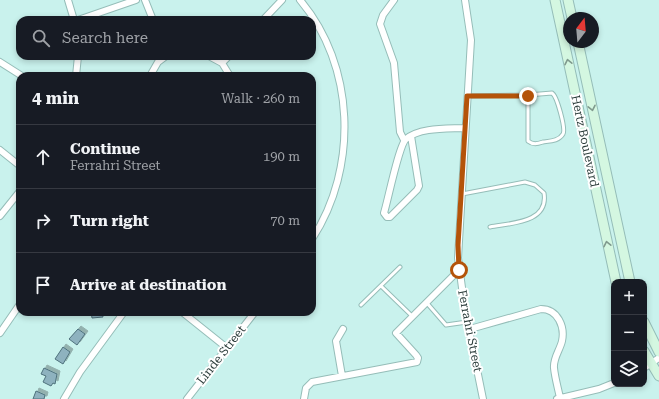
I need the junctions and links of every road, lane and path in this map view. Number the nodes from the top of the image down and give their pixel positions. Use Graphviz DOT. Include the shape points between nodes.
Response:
graph roads {
  1 [pos="68,0"];
  2 [pos="136,0"];
  3 [pos="145,0"];
  4 [pos="282,0"];
  5 [pos="300,0"];
  6 [pos="394,0"];
  7 [pos="465,0"];
  8 [pos="555,0"];
  9 [pos="568,0"];
  10 [pos="571,12"];
  11 [pos="73,16"];
  12 [pos="90,16"];
  13 [pos="151,16"];
  14 [pos="267,16"];
  15 [pos="311,16"];
  16 [pos="316,23"];
  17 [pos="579,48"];
  18 [pos="78,60"];
  19 [pos="161,60"];
  20 [pos="216,60"];
  21 [pos="225,60"];
  22 [pos="0,62"];
  23 [pos="222,63"];
  24 [pos="16,72"];
  25 [pos="76,72"];
  26 [pos="152,72"];
  27 [pos="228,72"];
  28 [pos="586,82"];
  29 [pos="573,85"];
  30 [pos="467,96"];
  31 [pos="528,96"];
  32 [pos="466,128"];
  33 [pos="411,136"];
  34 [pos="404,140"];
  35 [pos="0,150"];
  36 [pos="16,163"];
  37 [pos="461,194"];
  38 [pos="16,196"];
  39 [pos="0,216"];
  40 [pos="490,227"];
  41 [pos="316,231"];
  42 [pos="400,267"];
  43 [pos="459,270"];
  44 [pos="615,279"];
  45 [pos="629,279"];
  46 [pos="381,286"];
  47 [pos="426,302"];
  48 [pos="361,306"];
  49 [pos="16,310"];
  50 [pos="121,316"];
  51 [pos="187,316"];
  52 [pos="252,316"];
  53 [pos="412,316"];
  54 [pos="469,326"];
  55 [pos="647,328"];
  56 [pos="343,329"];
  57 [pos="0,333"];
  58 [pos="227,348"];
  59 [pos="659,352"];
  60 [pos="659,358"];
  61 [pos="648,366"];
  62 [pos="342,376"];
  63 [pos="659,376"];
  64 [pos="611,384"];
  65 [pos="64,399"];
  66 [pos="187,399"];
  67 [pos="304,399"];
  68 [pos="482,399"];
  69 [pos="558,399"];
  1 -- 11 [label="street"];
  2 -- 12 [label="street"];
  3 -- 13 [label="street"];
  4 -- 14 [label="street"];
  5 -- 15 [label="street"];
  6 -- 34 [label="street" via="380,24 394,63 400,132"];
  7 -- 30 [label="street, Ferrahri Street" via="471,40"];
  29 -- 8 [label="street, Hertz Boulevard, one-way"];
  9 -- 10 [label="street"];
  16 -- 41 [label="street" via="327,43 341,86 344,142 341,164 329,205"];
  17 -- 28 [label="street, Hertz Boulevard"];
  18 -- 25 [label="street"];
  19 -- 26 [label="street"];
  20 -- 23 [label="street"];
  21 -- 23 [label="street"];
  22 -- 24 [label="street"];
  23 -- 27 [label="street"];
  28 -- 29 [label="street"];
  28 -- 45 [label="street, Hertz Boulevard, one-way"];
  44 -- 29 [label="street, Hertz Boulevard, one-way"];
  30 -- 31 [label="lane"];
  30 -- 32 [label="street, Ferrahri Street"];
  31 -- 31 [label="lane" via="548,92 554,94 564,128 558,139 536,144 528,141"];
  32 -- 33 [label="street" via="443,129"];
  32 -- 37 [label="street, Ferrahri Street"];
  33 -- 34 [label="street"];
  33 -- 34 [label="street" via="419,186 390,217 387,217 384,213"];
  35 -- 36 [label="street"];
  37 -- 40 [label="lane" via="525,182 535,185 544,193 544,205 537,216"];
  37 -- 43 [label="street, Ferrahri Street"];
  38 -- 39 [label="street"];
  42 -- 46 [label="lane"];
  43 -- 47 [label="street"];
  43 -- 54 [label="street, Ferrahri Street"];
  46 -- 48 [label="lane"];
  46 -- 53 [label="lane"];
  47 -- 53 [label="street"];
  47 -- 54 [label="lane" via="446,325"];
  49 -- 57 [label="street"];
  50 -- 65 [label="street" via="80,372"];
  51 -- 58 [label="street"];
  52 -- 58 [label="street, Linde Street"];
  53 -- 62 [label="street" via="396,333 416,355 417,362"];
  54 -- 68 [label="street, Ferrahri Street"];
  54 -- 69 [label="street" via="545,309 555,314 563,335 554,367"];
  55 -- 59 [label="street"];
  56 -- 62 [label="street" via="336,342"];
  58 -- 66 [label="street, Linde Street"];
  60 -- 61 [label="street"];
  61 -- 63 [label="street"];
  62 -- 67 [label="street" via="312,382 306,388"];
  64 -- 69 [label="street"];
}
